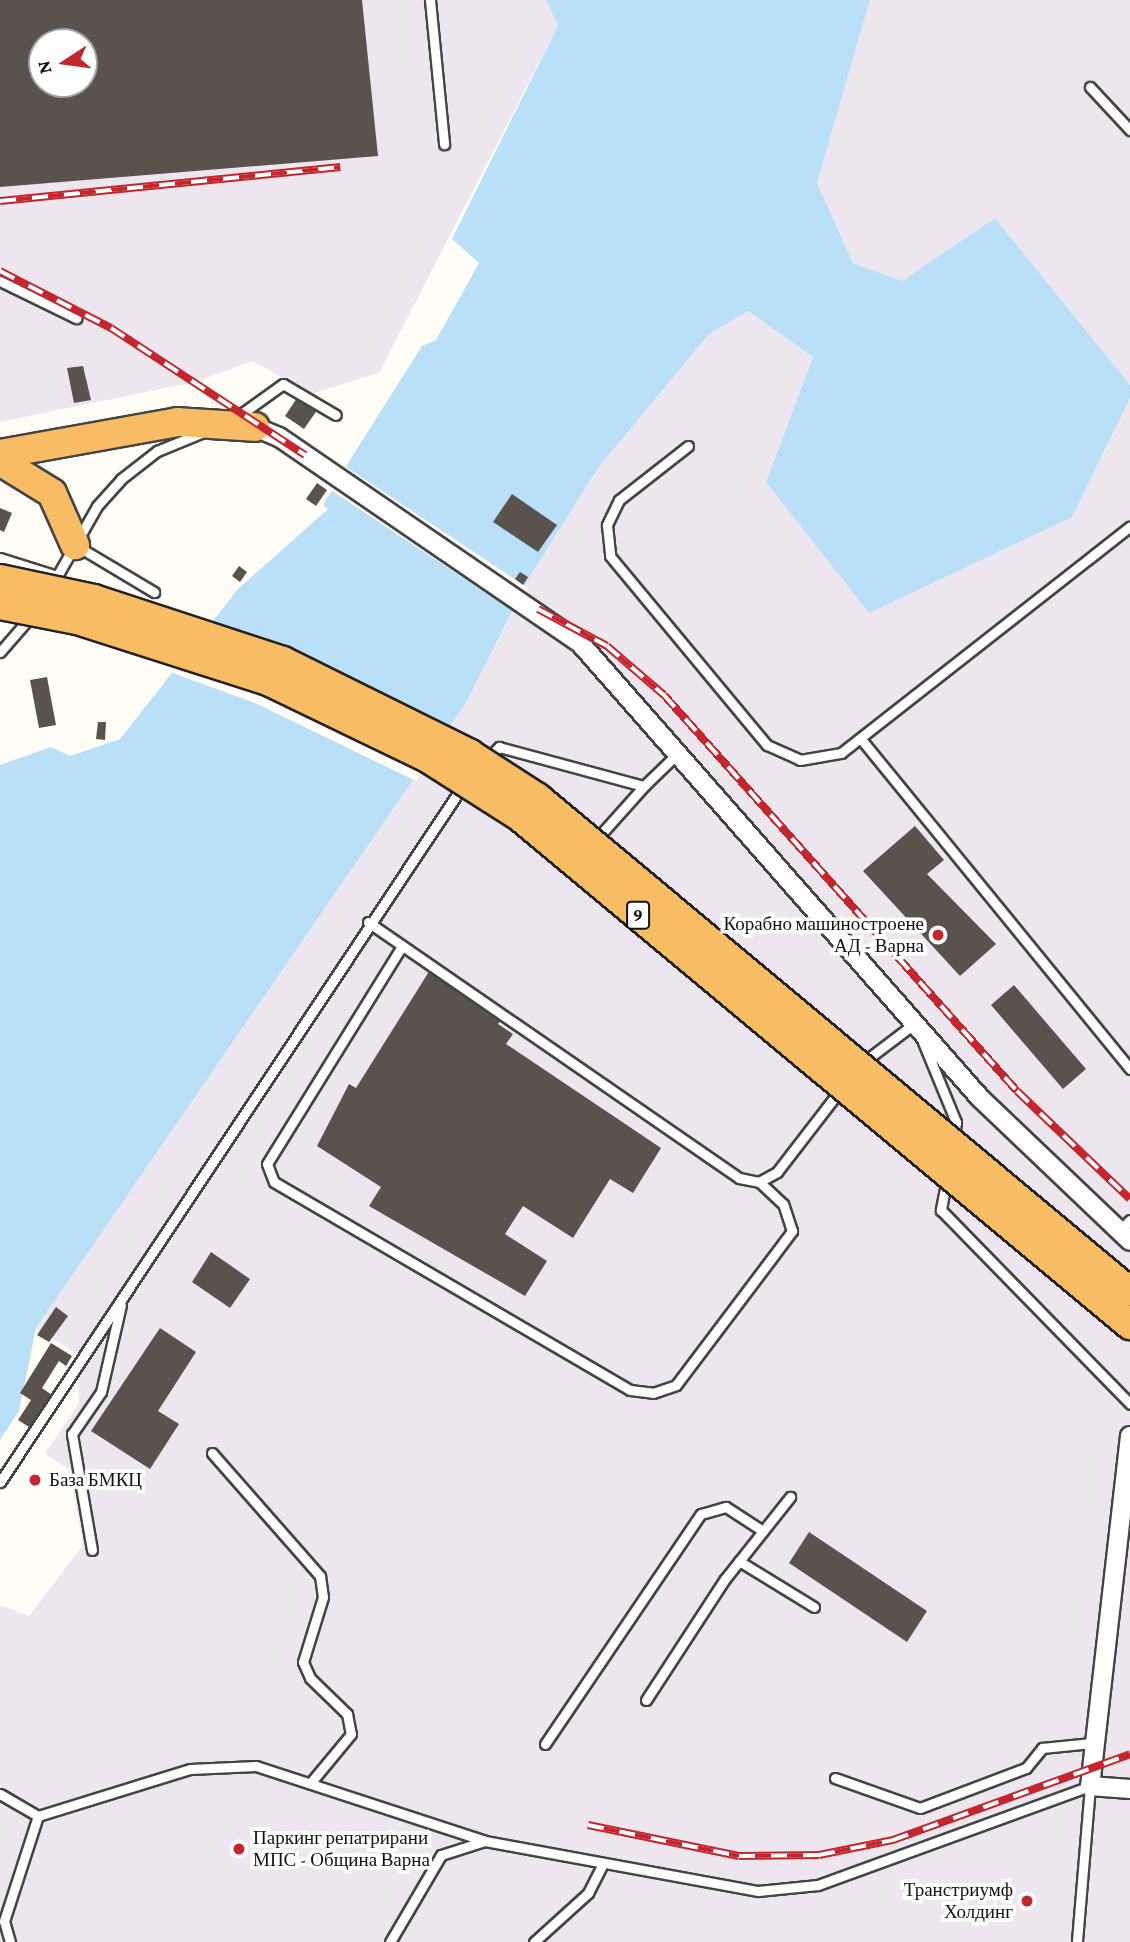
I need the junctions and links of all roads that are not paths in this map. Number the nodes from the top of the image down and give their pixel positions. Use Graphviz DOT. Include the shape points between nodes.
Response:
graph roads {
  1 [pos="430,0"];
  2 [pos="1090,87"];
  3 [pos="1130,131"];
  4 [pos="444,144"];
  5 [pos="0,281"];
  6 [pos="76,318"];
  7 [pos="337,415"];
  8 [pos="255,428"];
  9 [pos="688,446"];
  10 [pos="0,454"];
  11 [pos="0,461"];
  12 [pos="1130,526"];
  13 [pos="75,545"];
  14 [pos="0,558"];
  15 [pos="57,576"];
  16 [pos="0,579"];
  17 [pos="154,592"];
  18 [pos="0,605"];
  19 [pos="0,652"];
  20 [pos="861,738"];
  21 [pos="680,752"];
  22 [pos="644,786"];
  23 [pos="567,873"];
  24 [pos="368,922"];
  25 [pos="402,946"];
  26 [pos="915,1022"];
  27 [pos="1130,1069"];
  28 [pos="759,1182"];
  29 [pos="1126,1231"];
  30 [pos="1130,1292"];
  31 [pos="123,1297"];
  32 [pos="1130,1325"];
  33 [pos="1130,1404"];
  34 [pos="1130,1436"];
  35 [pos="212,1453"];
  36 [pos="0,1482"];
  37 [pos="790,1497"];
  38 [pos="763,1531"];
  39 [pos="92,1550"];
  40 [pos="739,1561"];
  41 [pos="814,1607"];
  42 [pos="646,1700"];
  43 [pos="1091,1743"];
  44 [pos="545,1744"];
  45 [pos="835,1778"];
  46 [pos="313,1780"];
  47 [pos="1090,1786"];
  48 [pos="1130,1789"];
  49 [pos="0,1794"];
  50 [pos="38,1815"];
  51 [pos="485,1841"];
  52 [pos="601,1867"];
  53 [pos="2,1922"];
  54 [pos="10,1942"];
  55 [pos="390,1942"];
  56 [pos="534,1942"];
  57 [pos="1077,1942"];
  1 -- 4 [label="lane"];
  2 -- 3 [label="lane"];
  5 -- 6 [label="lane"];
  7 -- 8 [label="lane" via="283,384 244,412"];
  8 -- 10 [label="highway" via="178,422"];
  8 -- 13 [label="lane" via="205,432 151,455 108,492"];
  8 -- 21 [label="street" via="305,455 538,609 597,660"];
  9 -- 20 [label="lane" via="629,490 611,512 606,541 617,570 767,745 800,760 821,760"];
  11 -- 13 [label="highway" via="52,493"];
  12 -- 20 [label="lane"];
  13 -- 15 [label="lane"];
  13 -- 17 [label="lane"];
  14 -- 15 [label="lane"];
  15 -- 19 [label="lane" via="16,640"];
  16 -- 30 [label="highway, 9, bridge" via="94,599 283,661 470,754 538,798"];
  18 -- 32 [label="highway, 9, bridge" via="78,620 268,681 429,759 520,817"];
  20 -- 27 [label="lane"];
  21 -- 22 [label="lane"];
  21 -- 26 [label="street"];
  22 -- 23 [label="lane"];
  22 -- 24 [label="lane" via="499,747 448,800"];
  24 -- 25 [label="lane"];
  24 -- 31 [label="lane"];
  25 -- 28 [label="lane" via="738,1178"];
  25 -- 28 [label="lane" via="267,1164 274,1182 630,1390 653,1393 676,1385 792,1231 783,1204"];
  26 -- 28 [label="lane" via="869,1055 777,1172"];
  26 -- 29 [label="street" via="1022,1141"];
  26 -- 33 [label="lane" via="957,1122 941,1210"];
  31 -- 36 [label="lane"];
  31 -- 39 [label="lane" via="101,1392 72,1434"];
  34 -- 43 [label="street"];
  35 -- 46 [label="lane" via="320,1576 323,1597 303,1662 310,1678 347,1714 351,1734"];
  37 -- 38 [label="lane"];
  38 -- 40 [label="lane"];
  38 -- 44 [label="lane" via="726,1507 701,1514"];
  40 -- 41 [label="lane"];
  40 -- 42 [label="lane"];
  43 -- 45 [label="lane" via="1042,1748 1026,1768 920,1808"];
  43 -- 47 [label="street"];
  46 -- 50 [label="lane" via="256,1766 190,1769"];
  46 -- 51 [label="lane"];
  47 -- 48 [label="street"];
  47 -- 52 [label="lane" via="818,1885 758,1891"];
  47 -- 57 [label="lane"];
  49 -- 50 [label="lane"];
  50 -- 53 [label="lane"];
  51 -- 52 [label="lane"];
  51 -- 55 [label="lane" via="441,1855"];
  52 -- 56 [label="lane" via="588,1893"];
  53 -- 54 [label="lane"];
}
